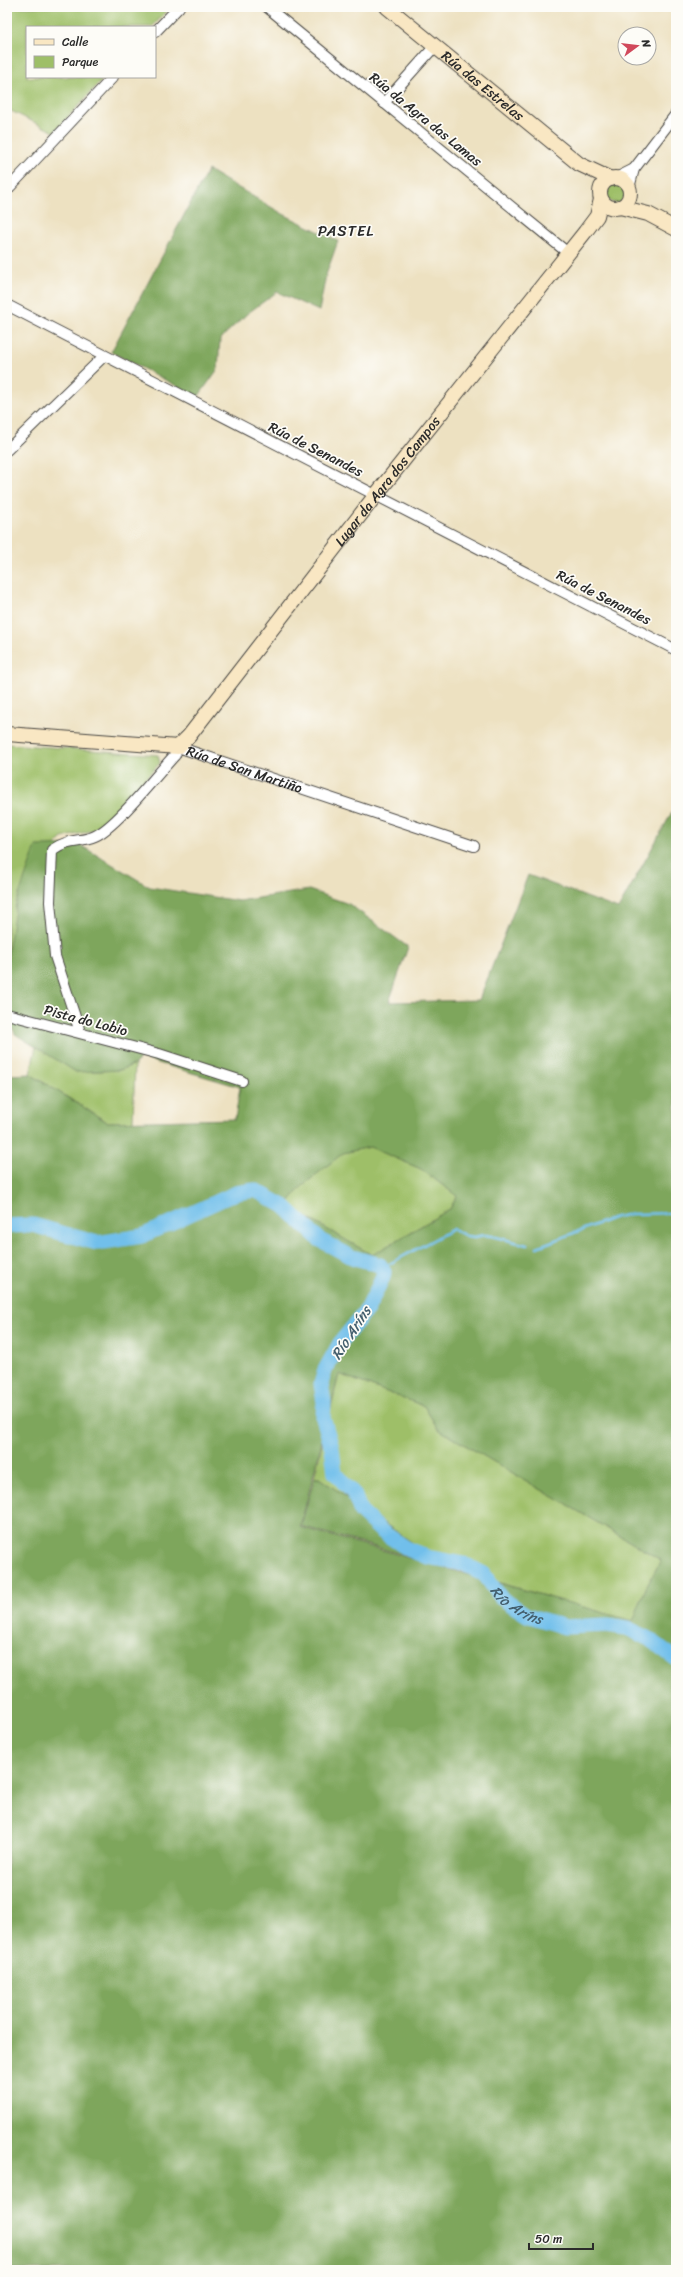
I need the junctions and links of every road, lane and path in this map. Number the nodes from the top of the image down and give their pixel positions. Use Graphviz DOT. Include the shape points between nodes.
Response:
graph roads {
  1 [pos="179,7"];
  2 [pos="267,7"];
  3 [pos="387,7"];
  4 [pos="156,31"];
  5 [pos="435,46"];
  6 [pos="112,78"];
  7 [pos="384,103"];
  8 [pos="676,114"];
  9 [pos="579,164"];
  10 [pos="634,169"];
  11 [pos="613,178"];
  12 [pos="7,190"];
  13 [pos="629,191"];
  14 [pos="600,195"];
  15 [pos="616,207"];
  16 [pos="648,214"];
  17 [pos="597,216"];
  18 [pos="676,229"];
  19 [pos="568,253"];
  20 [pos="7,305"];
  21 [pos="104,356"];
  22 [pos="7,450"];
  23 [pos="375,496"];
  24 [pos="676,650"];
  25 [pos="7,734"];
  26 [pos="178,747"];
  27 [pos="474,846"];
  28 [pos="7,1014"];
  29 [pos="80,1032"];
  30 [pos="242,1080"];
  1 -- 4 [label="street"];
  2 -- 7 [label="street, Rúa da Agra das Lamas"];
  3 -- 5 [label="street, Rúa das Estrelas"];
  5 -- 7 [label="street"];
  5 -- 9 [label="street, Rúa das Estrelas"];
  6 -- 12 [label="street"];
  7 -- 19 [label="street, Rúa da Agra das Lamas"];
  8 -- 10 [label="street"];
  9 -- 11 [label="street, Rúa das Estrelas"];
  9 -- 14 [label="street, Rúa das Estrelas"];
  10 -- 11 [label="street"];
  10 -- 13 [label="street"];
  11 -- 13 [label="street" via="624,181"];
  11 -- 14 [label="street" via="603,184"];
  13 -- 15 [label="street" via="627,201"];
  13 -- 16 [label="street"];
  14 -- 15 [label="street" via="606,205"];
  14 -- 17 [label="street, Lugar da Agra dos Campos"];
  15 -- 16 [label="street"];
  15 -- 17 [label="street, Lugar da Agra dos Campos"];
  16 -- 18 [label="street"];
  17 -- 19 [label="street, Lugar da Agra dos Campos"];
  19 -- 23 [label="street, Lugar da Agra dos Campos"];
  20 -- 21 [label="street, Rúa de Senandes"];
  21 -- 22 [label="street"];
  21 -- 23 [label="street, Rúa de Senandes"];
  23 -- 24 [label="street, Rúa de Senandes"];
  23 -- 26 [label="street, Lugar da Agra dos Campos"];
  25 -- 26 [label="street, Rúa de San Martiño"];
  26 -- 27 [label="street, Rúa de San Martiño"];
  26 -- 29 [label="street" via="175,755 110,826 95,836 64,842 52,850 50,902 55,956"];
  28 -- 29 [label="street, Pista do Lobio"];
  29 -- 30 [label="street, Pista do Lobio"];
}
